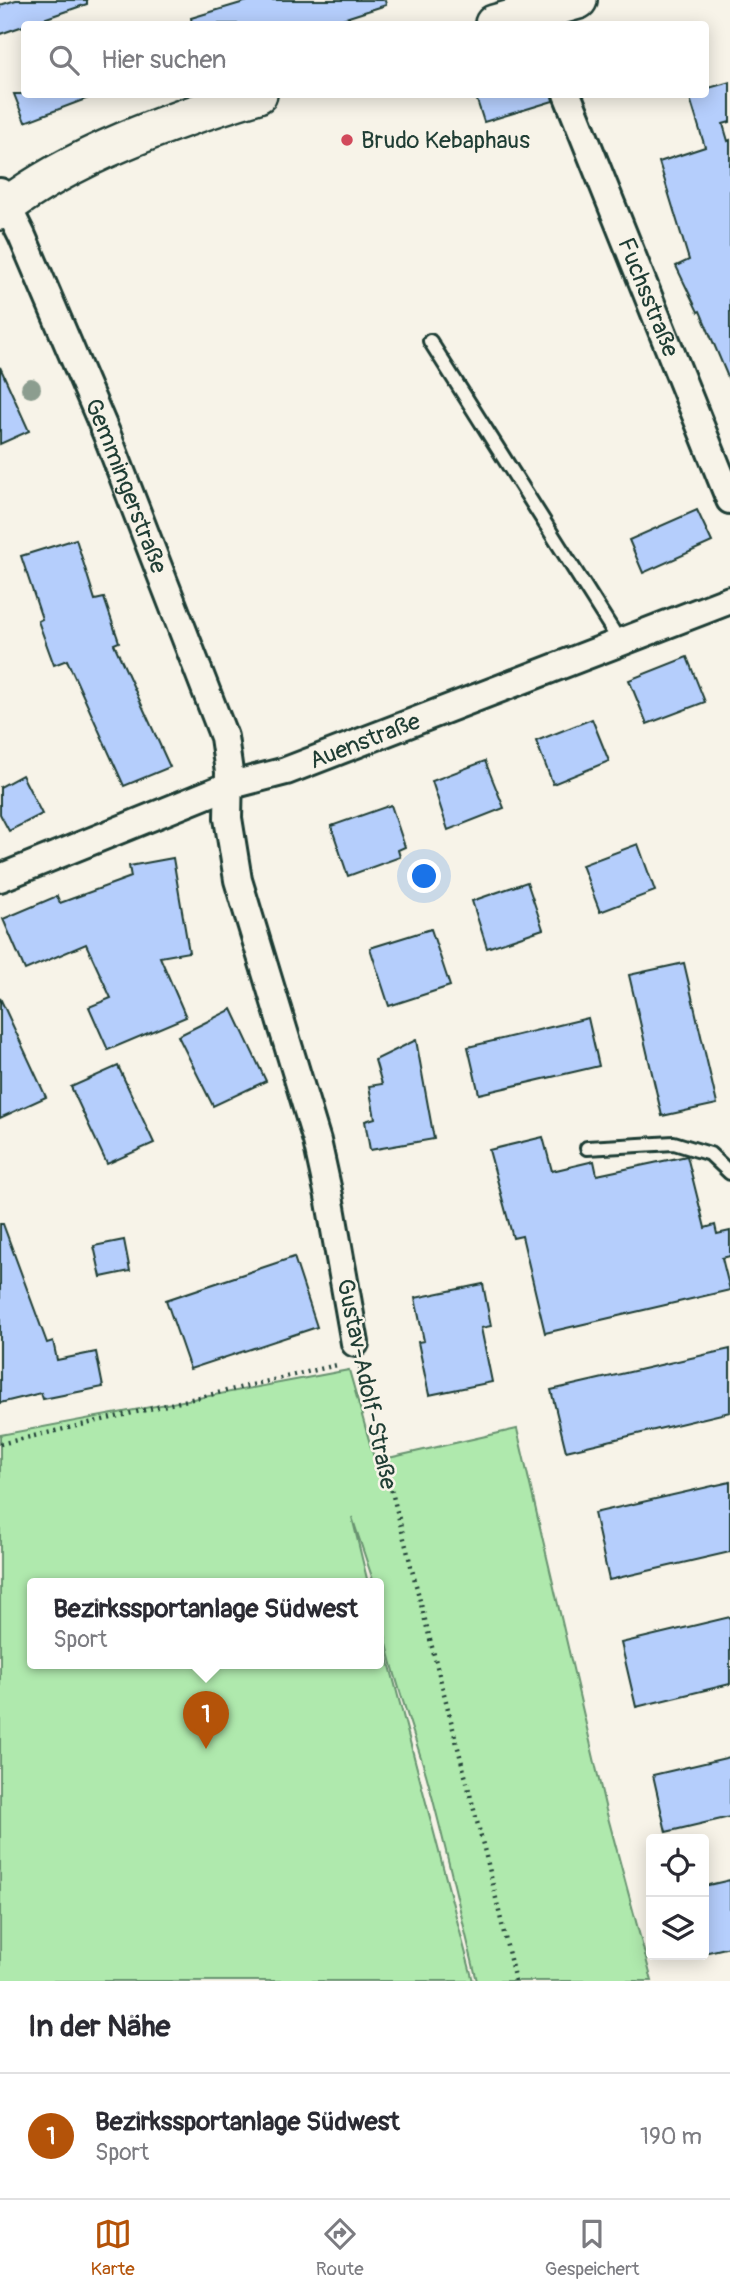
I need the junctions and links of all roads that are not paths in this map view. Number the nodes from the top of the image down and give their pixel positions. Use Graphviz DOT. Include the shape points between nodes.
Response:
graph roads {
  1 [pos="578,0"];
  2 [pos="536,19"];
  3 [pos="245,98"];
  4 [pos="569,98"];
  5 [pos="3,203"];
  6 [pos="430,341"];
  7 [pos="730,500"];
  8 [pos="730,600"];
  9 [pos="620,642"];
  10 [pos="228,786"];
  11 [pos="0,878"];
  12 [pos="587,1148"];
  13 [pos="730,1173"];
  14 [pos="356,1352"];
  1 -- 2 [label="street"];
  3 -- 5 [label="street" via="88,157"];
  4 -- 7 [label="street, Fuchsstraße"];
  5 -- 10 [label="street, Gemmingerstraße" via="107,435 219,725 227,754"];
  6 -- 9 [label="lane"];
  8 -- 9 [label="street, Auenstraße"];
  9 -- 10 [label="street, Auenstraße" via="286,771"];
  10 -- 11 [label="street, Auenstraße"];
  10 -- 14 [label="street, Gustav-Adolf-Straße" via="237,880 317,1141"];
  12 -- 13 [label="lane" via="674,1143 710,1154"];
}
